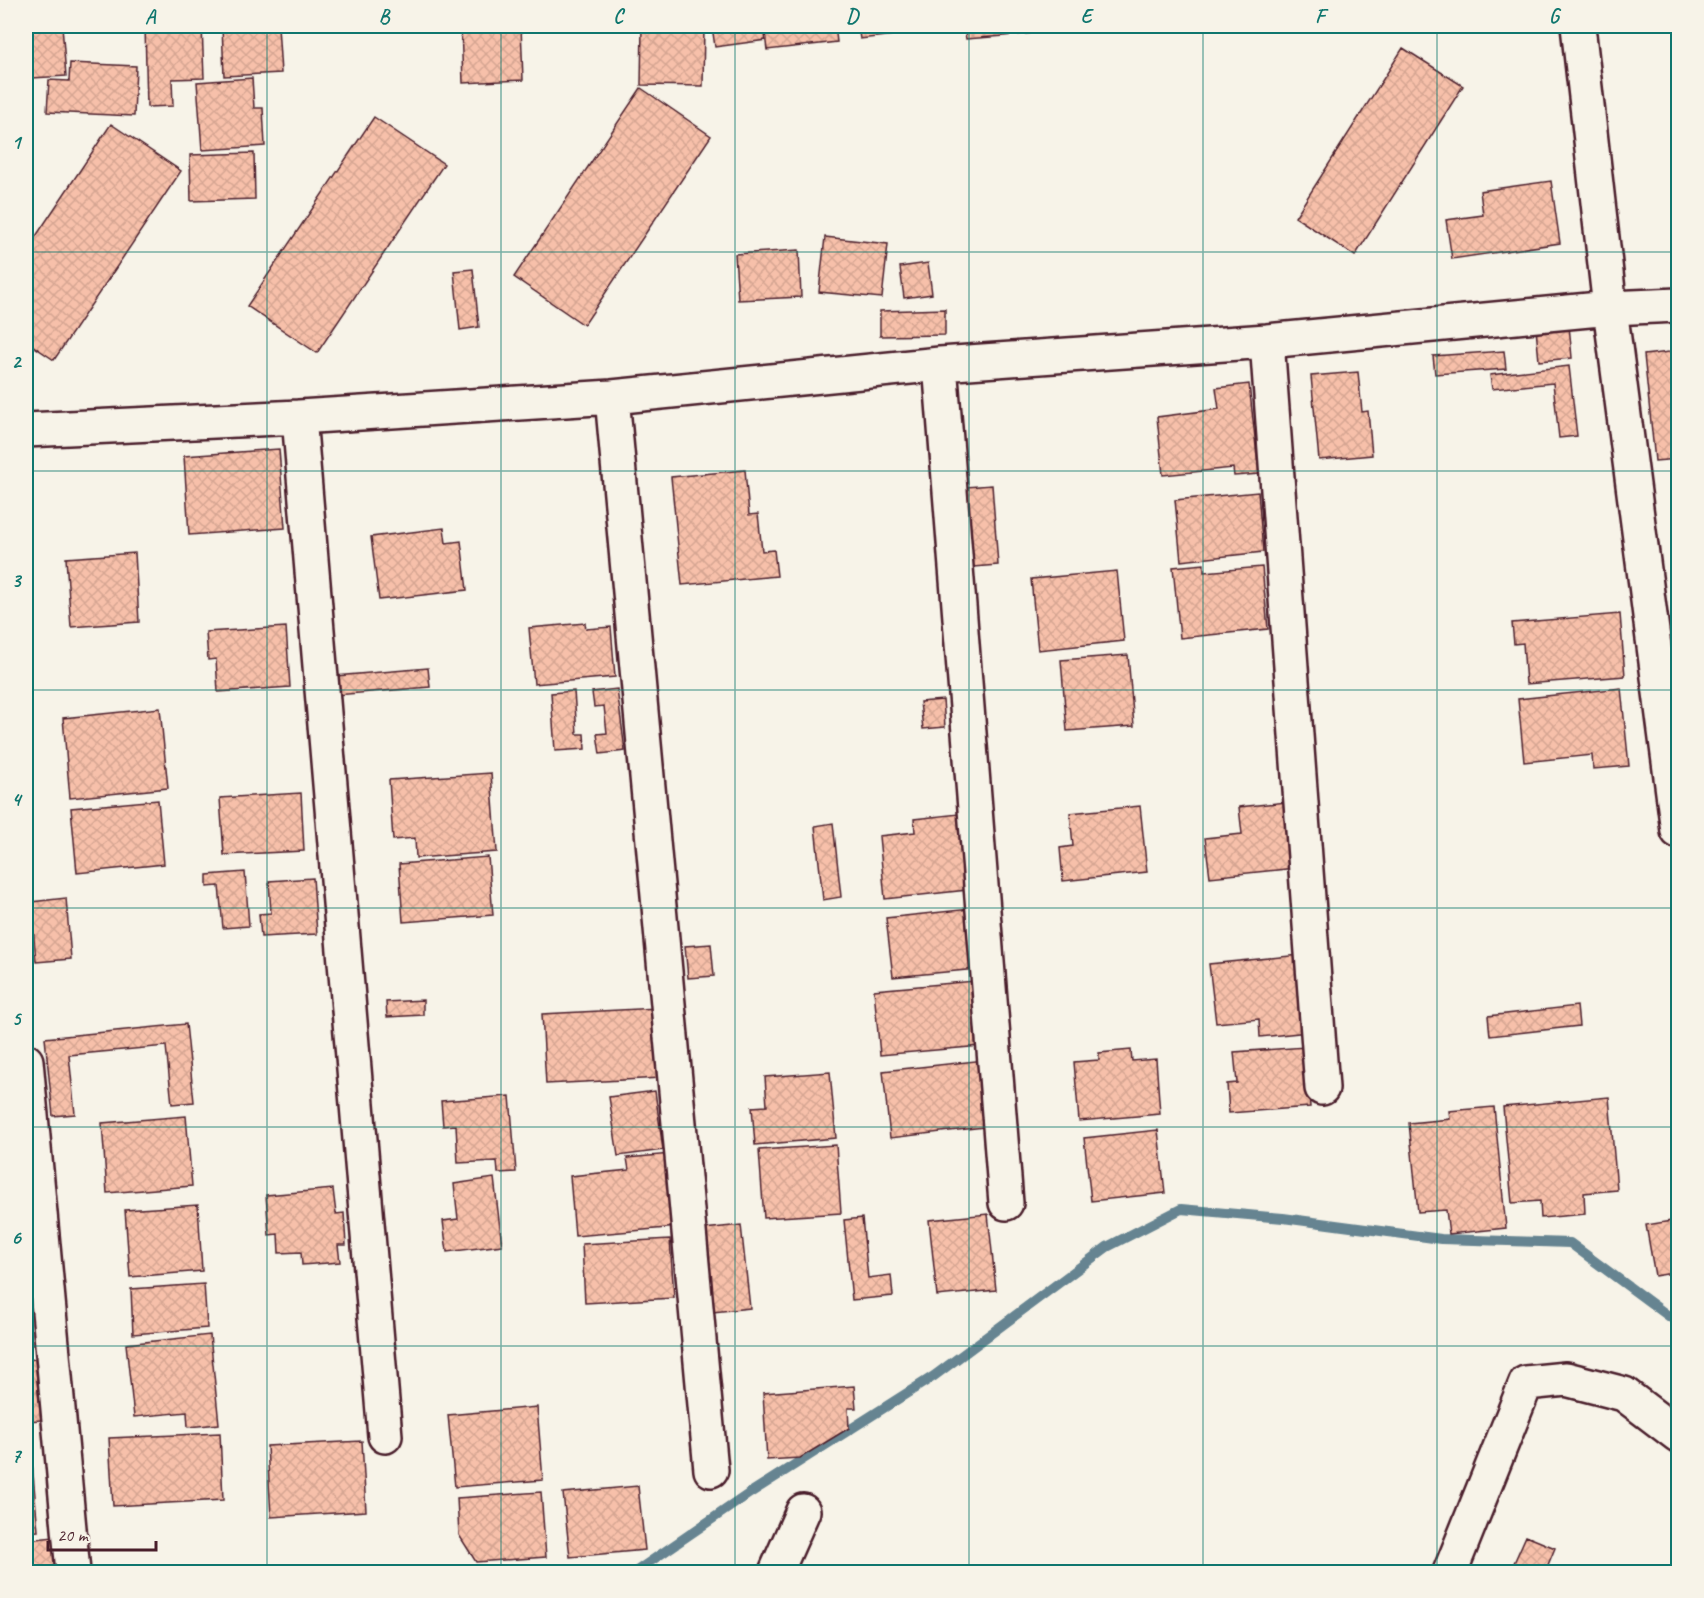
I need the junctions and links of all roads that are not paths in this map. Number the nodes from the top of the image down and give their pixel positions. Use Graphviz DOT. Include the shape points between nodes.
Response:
graph roads {
  1 [pos="1578,26"];
  2 [pos="1678,305"];
  3 [pos="1610,308"];
  4 [pos="1267,341"];
  5 [pos="940,364"];
  6 [pos="612,396"];
  7 [pos="299,417"];
  8 [pos="26,430"];
  9 [pos="1678,831"];
  10 [pos="26,1061"];
  11 [pos="1322,1088"];
  12 [pos="1006,1203"];
  13 [pos="1678,1435"];
  14 [pos="385,1436"];
  15 [pos="711,1470"];
  16 [pos="803,1511"];
  17 [pos="73,1572"];
  18 [pos="776,1572"];
  19 [pos="1450,1572"];
  1 -- 3 [label="street"];
  2 -- 3 [label="street"];
  3 -- 4 [label="street"];
  3 -- 9 [label="street"];
  4 -- 5 [label="street"];
  4 -- 11 [label="street"];
  5 -- 6 [label="street"];
  5 -- 12 [label="street"];
  6 -- 7 [label="street"];
  6 -- 15 [label="street"];
  7 -- 8 [label="street"];
  7 -- 14 [label="street"];
  10 -- 17 [label="street"];
  13 -- 19 [label="street" via="1624,1394 1566,1379 1526,1383"];
  16 -- 18 [label="street"];
}
